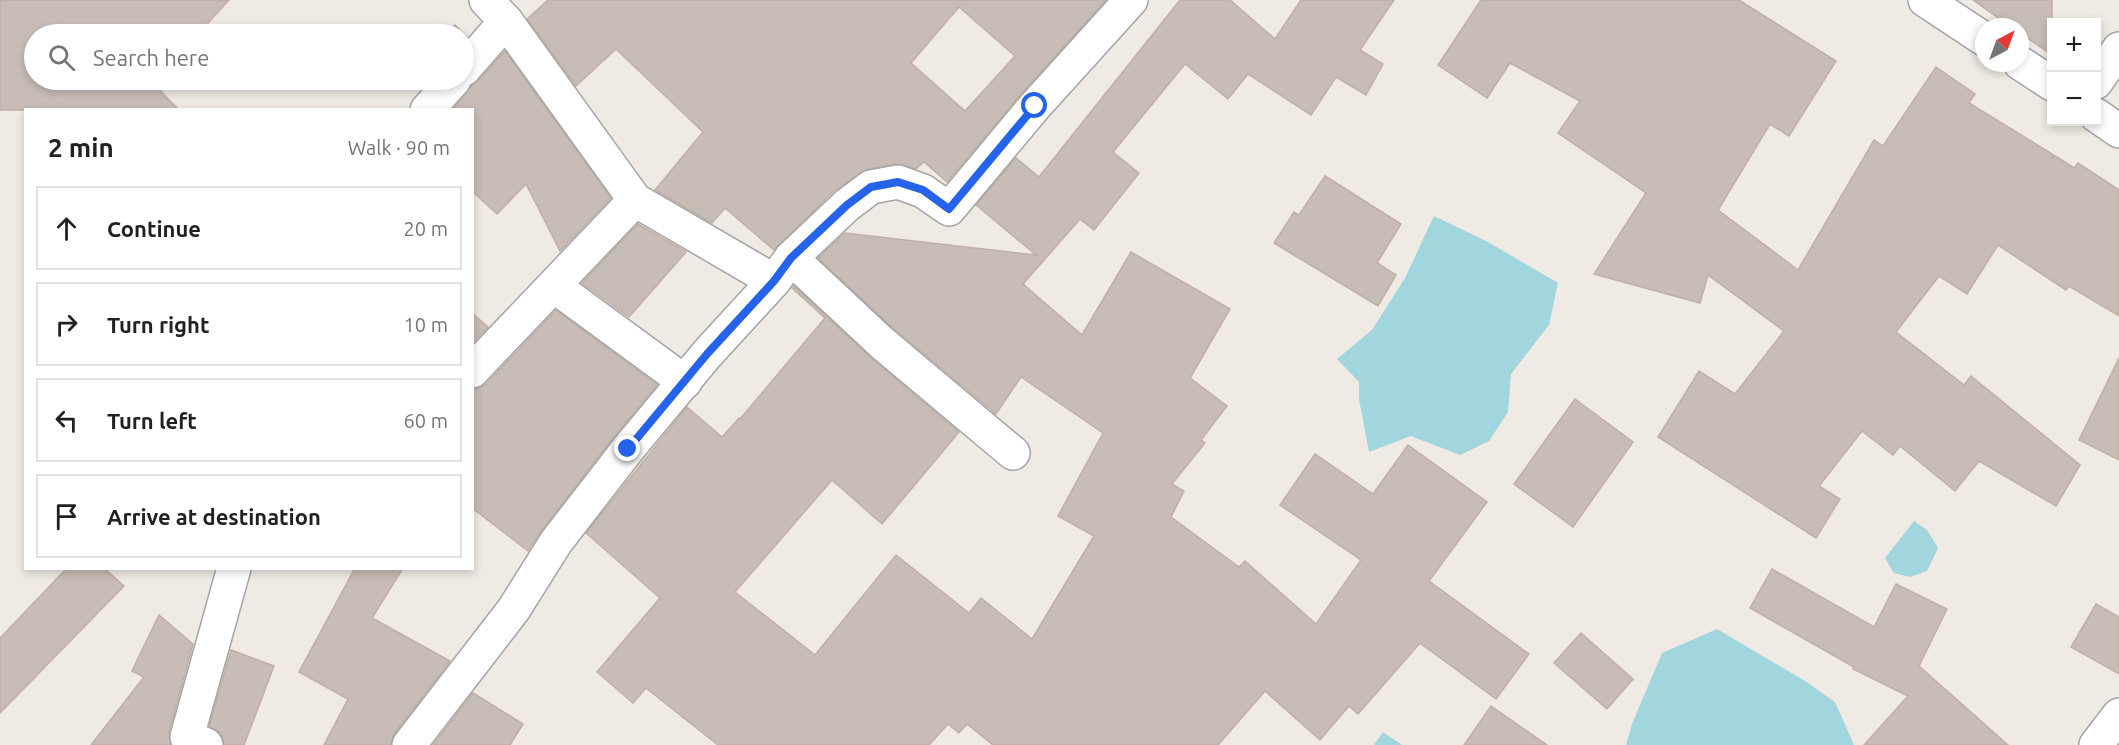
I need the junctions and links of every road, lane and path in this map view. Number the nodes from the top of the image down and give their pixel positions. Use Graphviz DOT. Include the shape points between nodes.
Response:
graph roads {
  1 [pos="1131,0"];
  2 [pos="1925,0"];
  3 [pos="496,10"];
  4 [pos="1975,33"];
  5 [pos="2119,49"];
  6 [pos="474,51"];
  7 [pos="2029,69"];
  8 [pos="2101,76"];
  9 [pos="2047,81"];
  10 [pos="445,90"];
  11 [pos="429,108"];
  12 [pos="2101,118"];
  13 [pos="2119,131"];
  14 [pos="635,200"];
  15 [pos="783,270"];
  16 [pos="554,286"];
  17 [pos="474,369"];
  18 [pos="685,382"];
  19 [pos="1013,453"];
  20 [pos="233,570"];
  21 [pos="2119,715"];
  22 [pos="206,745"];
  23 [pos="409,745"];
  24 [pos="2096,745"];
  1 -- 15 [label="street" via="949,209 923,190 898,182 871,187 847,205"];
  2 -- 4 [label="street"];
  3 -- 6 [label="street"];
  3 -- 14 [label="street"];
  5 -- 8 [label="street"];
  7 -- 9 [label="street"];
  10 -- 11 [label="street"];
  12 -- 13 [label="street"];
  14 -- 15 [label="street"];
  14 -- 16 [label="street"];
  15 -- 18 [label="street"];
  15 -- 19 [label="street" via="882,344"];
  16 -- 17 [label="street"];
  16 -- 18 [label="street"];
  18 -- 23 [label="street" via="556,542 514,609"];
  20 -- 22 [label="street" via="187,737"];
  21 -- 24 [label="street"];
}
